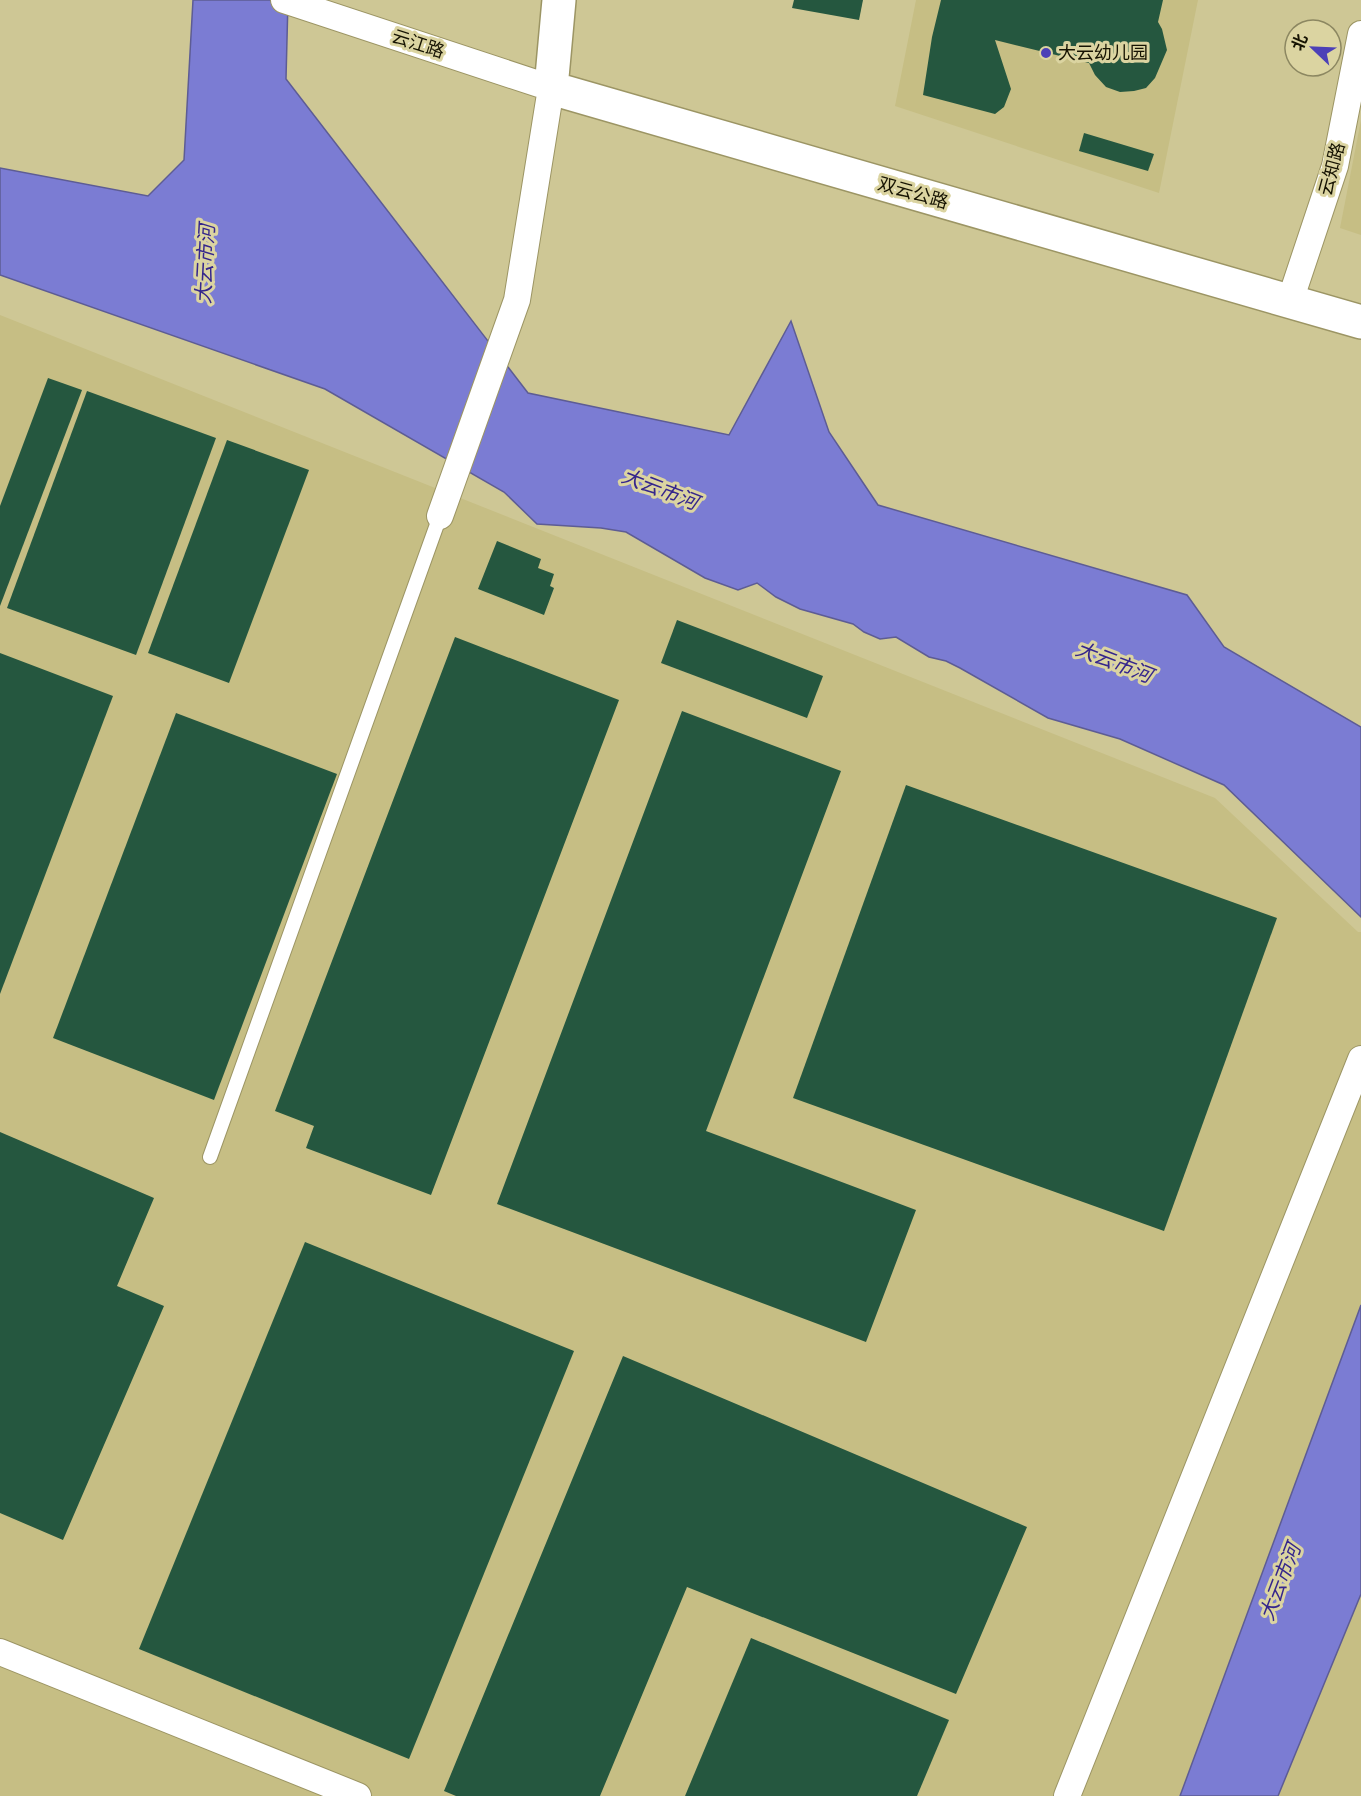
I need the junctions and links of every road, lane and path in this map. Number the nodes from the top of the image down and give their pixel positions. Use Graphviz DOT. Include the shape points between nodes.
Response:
graph roads {
  1 [pos="284,0"];
  2 [pos="559,0"];
  3 [pos="1361,34"];
  4 [pos="550,88"];
  5 [pos="1290,301"];
  6 [pos="1361,322"];
  7 [pos="440,516"];
  8 [pos="1361,1059"];
  9 [pos="210,1157"];
  10 [pos="0,1652"];
  11 [pos="358,1796"];
  12 [pos="1067,1796"];
  1 -- 4 [label="street, 云江路"];
  2 -- 4 [label="street"];
  3 -- 5 [label="street, 云知路" via="1335,166"];
  4 -- 5 [label="street, 双云公路"];
  4 -- 7 [label="street" via="517,300"];
  5 -- 6 [label="street, 双云公路"];
  7 -- 9 [label="lane"];
  8 -- 12 [label="street"];
  10 -- 11 [label="street"];
}
